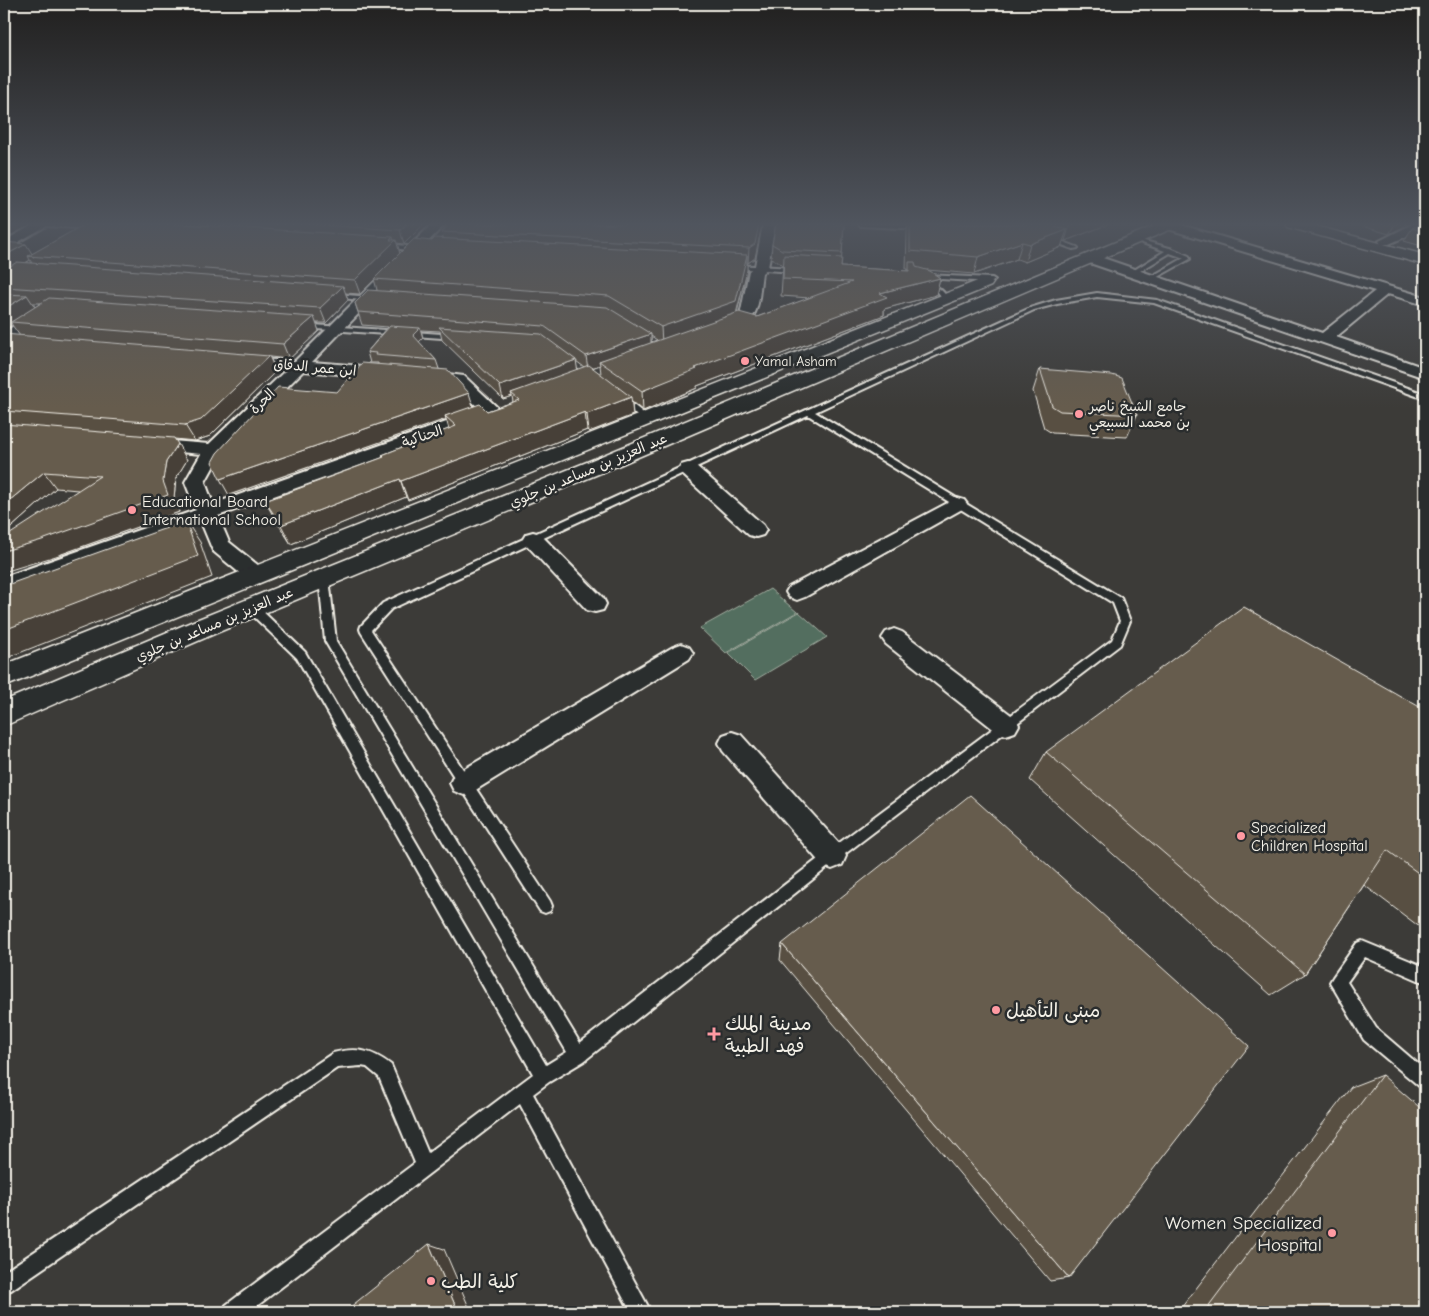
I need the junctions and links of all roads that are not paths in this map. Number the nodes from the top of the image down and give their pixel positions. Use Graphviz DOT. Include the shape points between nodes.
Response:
graph roads {
  1 [pos="385,285"];
  2 [pos="753,285"];
  3 [pos="929,285"];
  4 [pos="978,285"];
  5 [pos="1010,285"];
  6 [pos="1169,285"];
  7 [pos="1371,285"];
  8 [pos="1386,290"];
  9 [pos="328,296"];
  10 [pos="945,298"];
  11 [pos="372,299"];
  12 [pos="1425,301"];
  13 [pos="32,306"];
  14 [pos="51,308"];
  15 [pos="297,325"];
  16 [pos="336,328"];
  17 [pos="707,334"];
  18 [pos="460,337"];
  19 [pos="1324,339"];
  20 [pos="4,340"];
  21 [pos="23,343"];
  22 [pos="220,359"];
  23 [pos="298,365"];
  24 [pos="1425,373"];
  25 [pos="614,395"];
  26 [pos="1425,397"];
  27 [pos="511,405"];
  28 [pos="493,412"];
  29 [pos="809,412"];
  30 [pos="646,418"];
  31 [pos="133,443"];
  32 [pos="213,450"];
  33 [pos="688,469"];
  34 [pos="957,504"];
  35 [pos="207,512"];
  36 [pos="756,530"];
  37 [pos="533,539"];
  38 [pos="256,575"];
  39 [pos="324,578"];
  40 [pos="4,585"];
  41 [pos="797,592"];
  42 [pos="595,604"];
  43 [pos="252,608"];
  44 [pos="894,638"];
  45 [pos="681,653"];
  46 [pos="4,676"];
  47 [pos="4,714"];
  48 [pos="1006,725"];
  49 [pos="732,743"];
  50 [pos="464,783"];
  51 [pos="832,856"];
  52 [pos="545,906"];
  53 [pos="1425,974"];
  54 [pos="578,1055"];
  55 [pos="543,1076"];
  56 [pos="1425,1080"];
  57 [pos="522,1091"];
  58 [pos="425,1166"];
  59 [pos="4,1282"];
  60 [pos="233,1312"];
  61 [pos="641,1312"];
  1 -- 11 [label="street, الحرة"];
  2 -- 17 [label="street" via="747,317 742,322"];
  3 -- 10 [label="lane"];
  4 -- 10 [label="main road, عبد العزيز بن مساعد بن جلوي"];
  5 -- 39 [label="main road, عبد العزيز بن مساعد بن جلوي" via="737,408"];
  6 -- 19 [label="street"];
  7 -- 8 [label="street"];
  8 -- 12 [label="street"];
  8 -- 19 [label="street"];
  9 -- 11 [label="lane"];
  10 -- 30 [label="main road, عبد العزيز بن مساعد بن جلوي"];
  11 -- 16 [label="street, الحرة"];
  13 -- 14 [label="lane"];
  14 -- 20 [label="street"];
  15 -- 16 [label="lane"];
  16 -- 18 [label="lane"];
  16 -- 23 [label="street, الحرة"];
  19 -- 24 [label="street"];
  20 -- 21 [label="street"];
  22 -- 23 [label="street, ابن عمر الدقاق"];
  23 -- 28 [label="street, ابن عمر الدقاق" via="458,379"];
  23 -- 32 [label="street, الحرة"];
  25 -- 30 [label="lane"];
  26 -- 29 [label="lane" via="1155,301 1097,295 1032,310"];
  27 -- 28 [label="street, الحناكية"];
  28 -- 35 [label="street, الحناكية"];
  29 -- 33 [label="lane"];
  29 -- 34 [label="lane"];
  30 -- 38 [label="main road, عبد العزيز بن مساعد بن جلوي"];
  31 -- 32 [label="street"];
  32 -- 35 [label="street, الحرة" via="196,482"];
  33 -- 36 [label="street"];
  33 -- 37 [label="lane"];
  34 -- 41 [label="street"];
  34 -- 48 [label="lane" via="1117,602 1125,621 1116,642"];
  35 -- 38 [label="street, الحرة" via="220,546"];
  35 -- 40 [label="street, الحناكية"];
  37 -- 42 [label="street"];
  37 -- 50 [label="lane" via="386,606 365,629"];
  38 -- 46 [label="main road, عبد العزيز بن مساعد بن جلوي"];
  39 -- 43 [label="main road, عبد العزيز بن مساعد بن جلوي"];
  39 -- 54 [label="lane" via="331,642"];
  43 -- 47 [label="main road, عبد العزيز بن مساعد بن جلوي"];
  43 -- 55 [label="lane" via="301,655"];
  44 -- 48 [label="street"];
  45 -- 50 [label="street"];
  48 -- 51 [label="lane"];
  49 -- 51 [label="street"];
  50 -- 52 [label="lane"];
  51 -- 54 [label="lane"];
  53 -- 56 [label="lane" via="1362,948 1338,982 1370,1034"];
  54 -- 55 [label="lane"];
  55 -- 57 [label="lane"];
  57 -- 58 [label="lane"];
  57 -- 61 [label="lane"];
  58 -- 59 [label="lane" via="385,1070 374,1060 353,1056 333,1062"];
  58 -- 60 [label="lane"];
}
